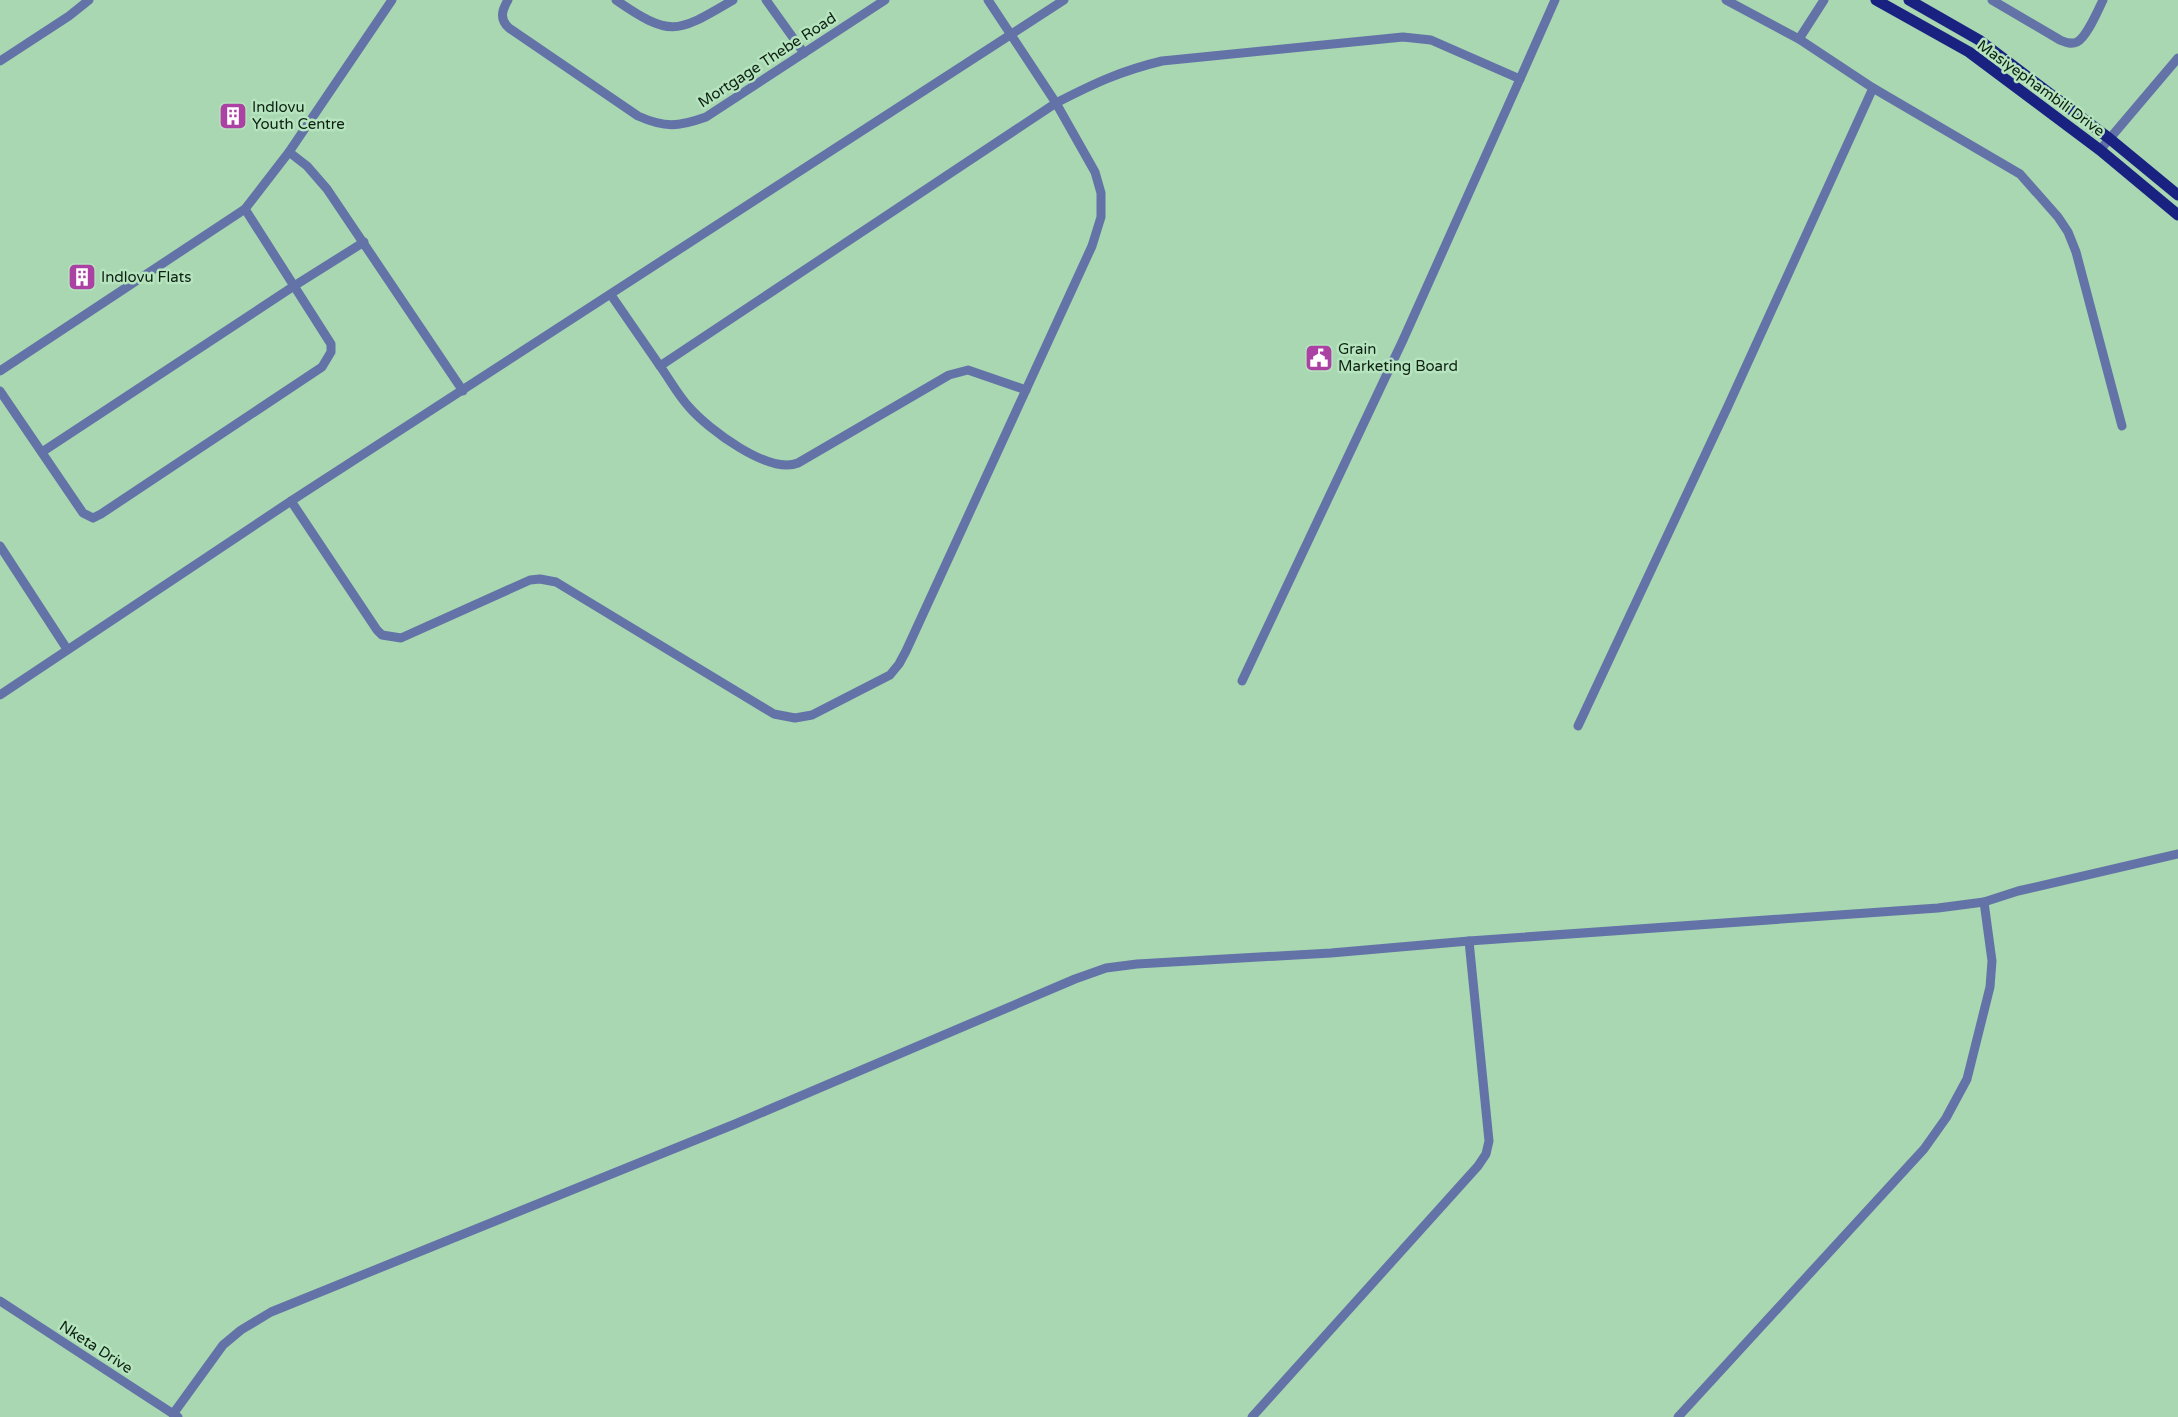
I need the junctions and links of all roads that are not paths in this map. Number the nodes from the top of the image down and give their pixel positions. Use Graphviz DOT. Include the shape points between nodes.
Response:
graph roads {
  1 [pos="89,0"];
  2 [pos="392,0"];
  3 [pos="508,0"];
  4 [pos="616,0"];
  5 [pos="733,0"];
  6 [pos="766,0"];
  7 [pos="885,0"];
  8 [pos="988,0"];
  9 [pos="1064,0"];
  10 [pos="1556,0"];
  11 [pos="1726,0"];
  12 [pos="1824,0"];
  13 [pos="1876,0"];
  14 [pos="1909,0"];
  15 [pos="1992,0"];
  16 [pos="2103,0"];
  17 [pos="1927,4"];
  18 [pos="2008,4"];
  19 [pos="1011,34"];
  20 [pos="1799,39"];
  21 [pos="804,53"];
  22 [pos="2178,58"];
  23 [pos="0,60"];
  24 [pos="1520,79"];
  25 [pos="1873,88"];
  26 [pos="1056,103"];
  27 [pos="2110,139"];
  28 [pos="2100,150"];
  29 [pos="289,152"];
  30 [pos="2178,195"];
  31 [pos="245,209"];
  32 [pos="2178,215"];
  33 [pos="364,242"];
  34 [pos="294,286"];
  35 [pos="611,296"];
  36 [pos="660,366"];
  37 [pos="0,371"];
  38 [pos="1026,390"];
  39 [pos="0,391"];
  40 [pos="463,391"];
  41 [pos="2122,426"];
  42 [pos="42,452"];
  43 [pos="291,501"];
  44 [pos="0,546"];
  45 [pos="67,649"];
  46 [pos="1242,681"];
  47 [pos="0,695"];
  48 [pos="1578,726"];
  49 [pos="2178,854"];
  50 [pos="1984,902"];
  51 [pos="1469,941"];
  52 [pos="0,1301"];
  53 [pos="175,1416"];
  54 [pos="1252,1417"];
  55 [pos="1678,1417"];
  1 -- 23 [label="street"];
  2 -- 29 [label="street"];
  3 -- 21 [label="street, Mortgage Thebe Road" via="502,10 505,24 638,116 654,123 673,126 706,117"];
  4 -- 5 [label="street" via="636,14 666,27 694,23"];
  6 -- 21 [label="street"];
  7 -- 21 [label="street, Mortgage Thebe Road"];
  8 -- 19 [label="street"];
  9 -- 19 [label="street"];
  10 -- 24 [label="street"];
  11 -- 20 [label="street"];
  12 -- 20 [label="street"];
  13 -- 28 [label="main road, Masiyephambili Drive" via="1969,52"];
  14 -- 17 [label="main road, Masiyephambili Drive"];
  15 -- 18 [label="street"];
  16 -- 18 [label="street" via="2084,36 2071,43 2060,40"];
  17 -- 27 [label="main road, Masiyephambili Drive"];
  19 -- 26 [label="street"];
  19 -- 35 [label="street"];
  20 -- 25 [label="street"];
  22 -- 27 [label="street"];
  24 -- 26 [label="street" via="1431,40 1402,37 1162,61 1128,69"];
  24 -- 46 [label="street" via="1403,340"];
  25 -- 41 [label="street" via="2020,174 2058,217 2076,252"];
  25 -- 48 [label="street"];
  26 -- 36 [label="street"];
  26 -- 38 [label="street" via="1095,172 1101,193 1101,217 1092,246"];
  27 -- 28 [label="street"];
  27 -- 30 [label="main road, Masiyephambili Drive"];
  28 -- 32 [label="main road, Masiyephambili Drive"];
  29 -- 31 [label="street"];
  29 -- 33 [label="street" via="318,177"];
  31 -- 34 [label="street"];
  31 -- 37 [label="street"];
  33 -- 34 [label="street"];
  33 -- 40 [label="street"];
  34 -- 42 [label="street"];
  34 -- 42 [label="street" via="331,344 332,352 322,367 101,514 93,518 83,513"];
  35 -- 36 [label="street"];
  35 -- 40 [label="street"];
  36 -- 38 [label="street" via="697,416 753,455 782,466 798,463 949,375 968,370"];
  38 -- 43 [label="street" via="899,664 881,680 812,715 795,718 774,714 549,580 530,580 401,638 382,635"];
  39 -- 42 [label="street"];
  40 -- 43 [label="street"];
  43 -- 45 [label="street"];
  44 -- 45 [label="street"];
  45 -- 47 [label="street"];
  49 -- 50 [label="street"];
  50 -- 51 [label="street" via="1938,908"];
  50 -- 55 [label="street" via="1992,961 1990,986 1967,1079 1946,1118 1924,1149"];
  51 -- 53 [label="street" via="1137,964 1106,968 1075,979 735,1124 271,1312 241,1330 223,1346"];
  51 -- 54 [label="street" via="1489,1141 1486,1154"];
  52 -- 53 [label="street, Nketa Drive"];
}
